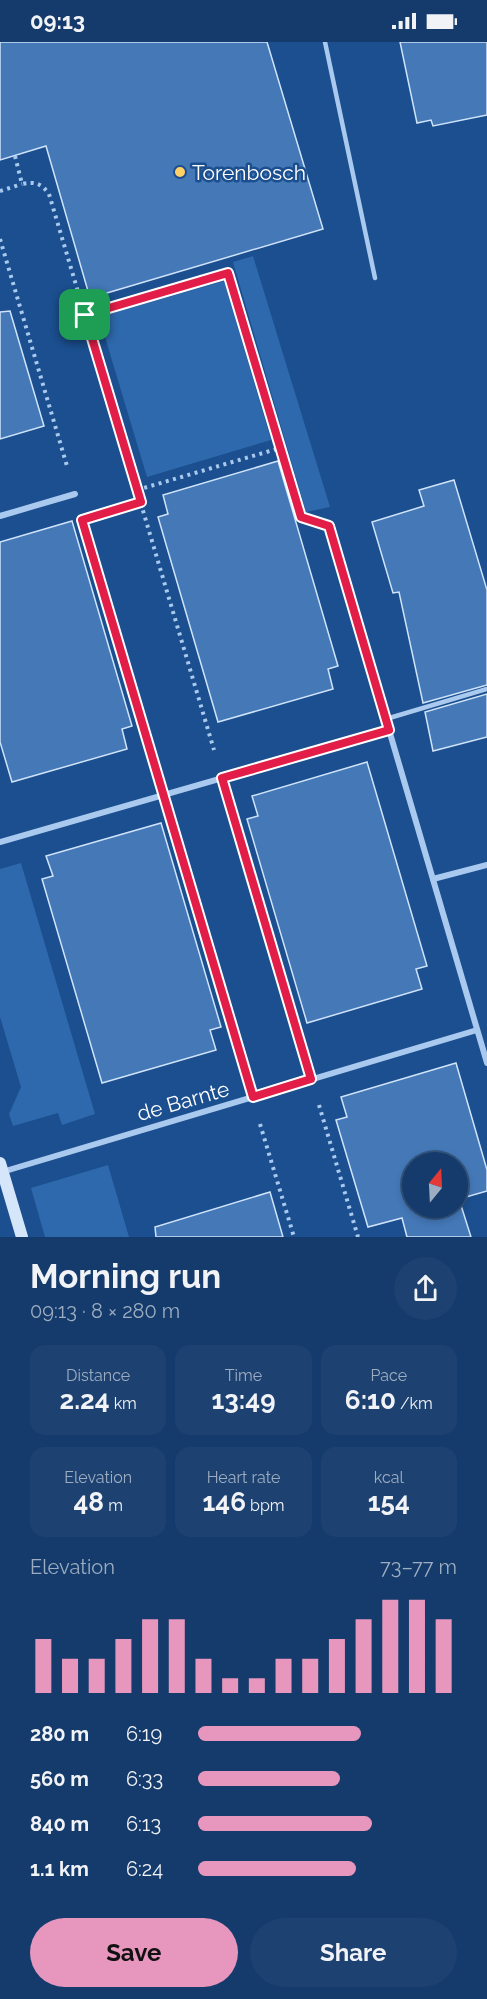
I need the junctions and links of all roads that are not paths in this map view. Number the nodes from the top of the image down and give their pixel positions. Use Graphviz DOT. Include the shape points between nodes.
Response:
graph roads {
  1 [pos="325,42"];
  2 [pos="375,279"];
  3 [pos="75,494"];
  4 [pos="0,516"];
  5 [pos="329,526"];
  6 [pos="487,689"];
  7 [pos="386,718"];
  8 [pos="389,730"];
  9 [pos="0,842"];
  10 [pos="487,865"];
  11 [pos="433,879"];
  12 [pos="477,1030"];
  13 [pos="487,1063"];
  14 [pos="1,1168"];
  15 [pos="22,1237"];
  1 -- 2 [label="lane"];
  3 -- 4 [label="street"];
  5 -- 7 [label="street"];
  6 -- 7 [label="lane"];
  7 -- 8 [label="street"];
  8 -- 9 [label="street"];
  8 -- 11 [label="street"];
  10 -- 11 [label="street"];
  11 -- 12 [label="street"];
  12 -- 13 [label="street"];
  12 -- 14 [label="street, de Barnte"];
  14 -- 15 [label="street"];
}
